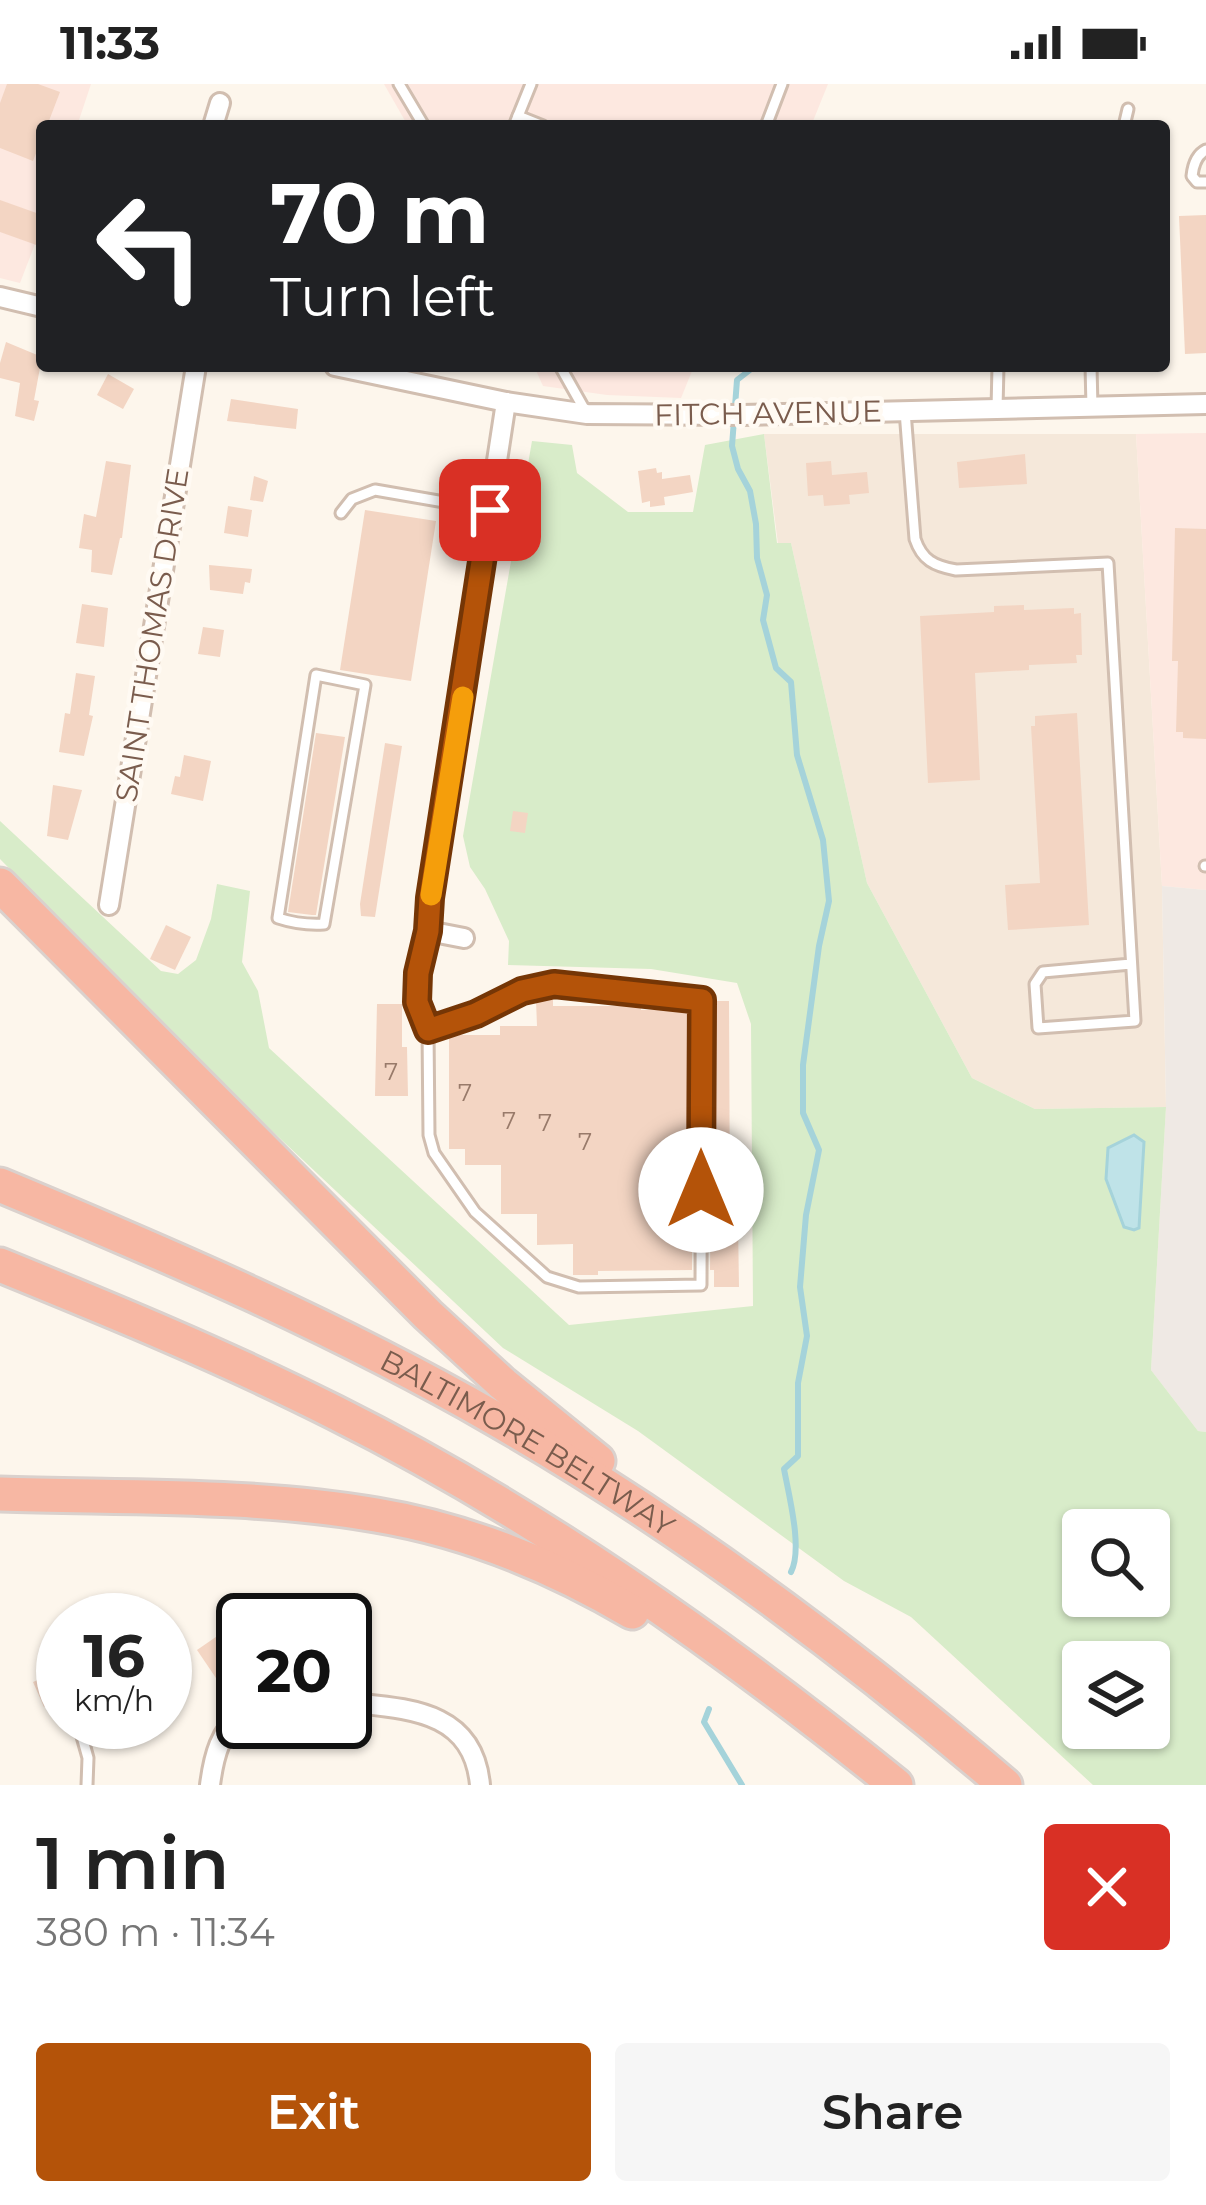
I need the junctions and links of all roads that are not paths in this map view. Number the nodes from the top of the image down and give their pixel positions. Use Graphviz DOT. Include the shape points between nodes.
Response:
graph roads {
  1 [pos="399,84"];
  2 [pos="530,84"];
  3 [pos="782,84"];
  4 [pos="220,103"];
  5 [pos="1128,109"];
  6 [pos="215,120"];
  7 [pos="420,120"];
  8 [pos="516,120"];
  9 [pos="768,120"];
  10 [pos="1125,120"];
  11 [pos="1206,150"];
  12 [pos="1206,182"];
  13 [pos="0,297"];
  14 [pos="36,306"];
  15 [pos="195,372"];
  16 [pos="364,372"];
  17 [pos="563,372"];
  18 [pos="998,372"];
  19 [pos="1090,372"];
  20 [pos="506,402"];
  21 [pos="1206,404"];
  22 [pos="1091,407"];
  23 [pos="997,409"];
  24 [pos="905,411"];
  25 [pos="587,414"];
  26 [pos="490,510"];
  27 [pos="341,513"];
  28 [pos="316,675"];
  29 [pos="0,885"];
  30 [pos="109,904"];
  31 [pos="428,931"];
  32 [pos="464,938"];
  33 [pos="1131,964"];
  34 [pos="428,1030"];
  35 [pos="0,1185"];
  36 [pos="0,1264"];
  37 [pos="0,1494"];
  38 [pos="686,1538"];
  39 [pos="372,1706"];
  40 [pos="85,1749"];
  41 [pos="216,1749"];
  42 [pos="87,1785"];
  43 [pos="210,1785"];
  44 [pos="480,1785"];
  45 [pos="872,1785"];
  46 [pos="896,1785"];
  47 [pos="1005,1785"];
  1 -- 7 [label="lane"];
  2 -- 8 [label="lane"];
  3 -- 9 [label="lane"];
  4 -- 6 [label="street"];
  5 -- 10 [label="lane"];
  11 -- 12 [label="lane" via="1192,176"];
  13 -- 14 [label="street"];
  15 -- 30 [label="street, SAINT THOMAS DRIVE"];
  16 -- 20 [label="street, FITCH AVENUE"];
  17 -- 25 [label="lane"];
  18 -- 23 [label="lane"];
  19 -- 22 [label="lane"];
  20 -- 25 [label="street, FITCH AVENUE"];
  20 -- 26 [label="street"];
  21 -- 22 [label="street, FITCH AVENUE"];
  22 -- 23 [label="street, FITCH AVENUE"];
  23 -- 24 [label="street, FITCH AVENUE"];
  24 -- 25 [label="street, FITCH AVENUE"];
  24 -- 33 [label="lane" via="915,538 926,560 956,570 1108,562"];
  26 -- 27 [label="lane" via="375,490"];
  26 -- 31 [label="street"];
  28 -- 28 [label="lane" via="278,917 312,925 324,924 364,685"];
  29 -- 38 [label="highway" via="428,1315"];
  31 -- 32 [label="street"];
  31 -- 34 [label="lane" via="417,1002"];
  33 -- 33 [label="lane" via="1135,1021 1038,1028 1035,984 1043,972"];
  34 -- 34 [label="lane" via="429,1135 475,1212 563,1282 701,1285 702,1000 554,984"];
  35 -- 38 [label="highway, BALTIMORE BELTWAY" via="364,1348"];
  36 -- 46 [label="highway" via="214,1355 457,1479 728,1654"];
  37 -- 45 [label="highway" via="326,1507 495,1546 628,1609"];
  38 -- 47 [label="highway, BALTIMORE BELTWAY" via="845,1652"];
  39 -- 44 [label="street" via="439,1719 464,1742"];
  40 -- 42 [label="lane"];
  41 -- 43 [label="street"];
}
